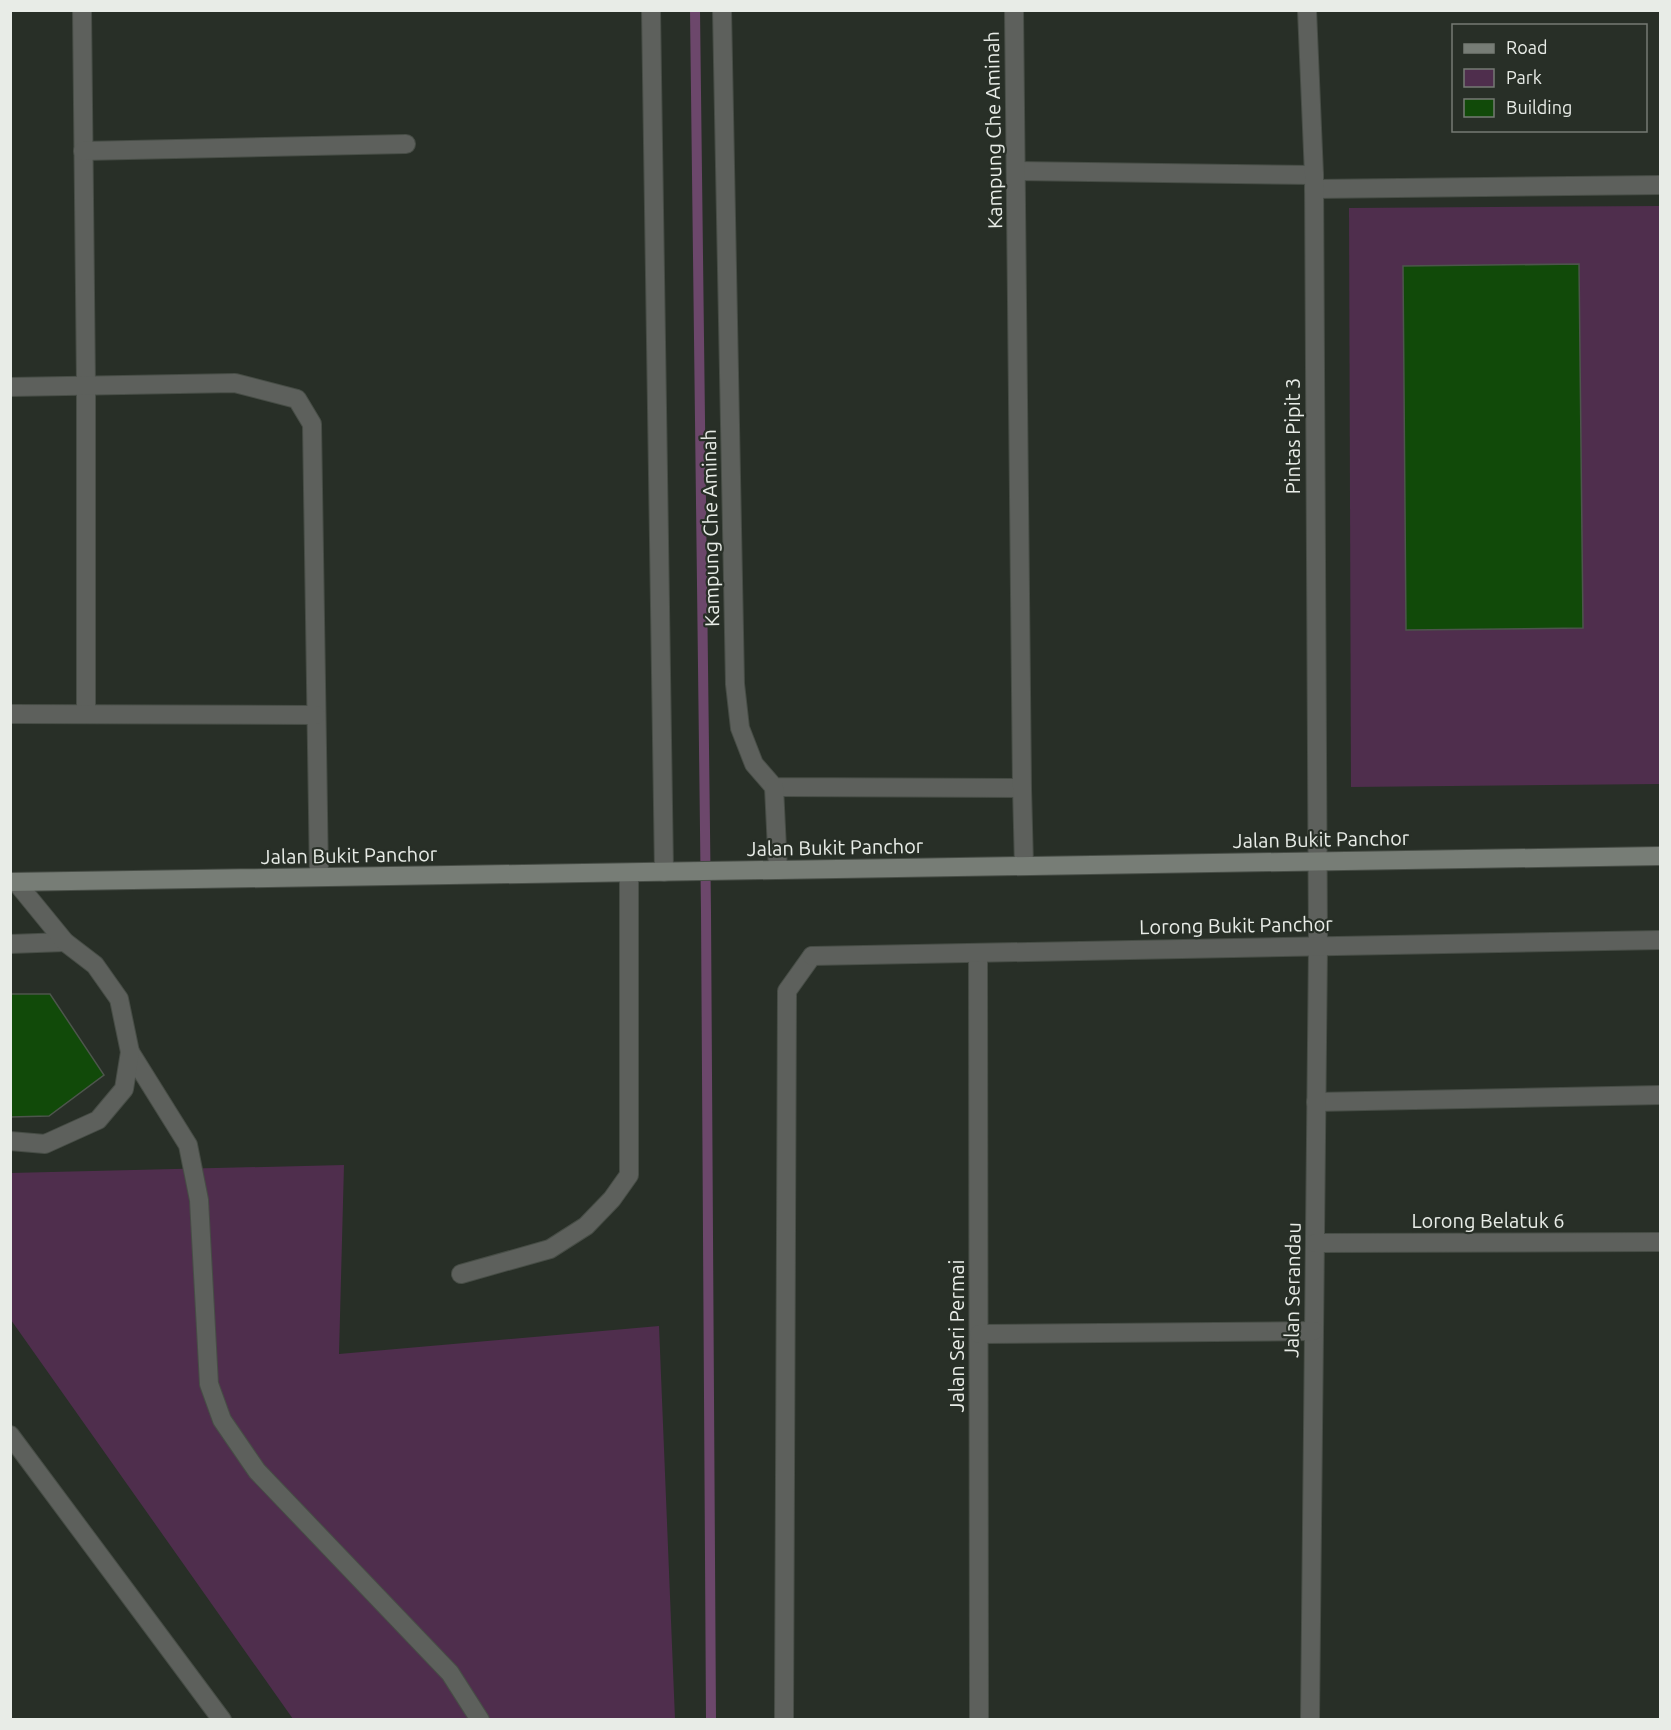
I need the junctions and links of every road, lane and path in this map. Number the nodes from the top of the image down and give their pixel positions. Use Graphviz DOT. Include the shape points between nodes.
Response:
graph roads {
  1 [pos="82,10"];
  2 [pos="651,10"];
  3 [pos="722,10"];
  4 [pos="1014,10"];
  5 [pos="1307,10"];
  6 [pos="405,144"];
  7 [pos="84,151"];
  8 [pos="1016,171"];
  9 [pos="1314,182"];
  10 [pos="1660,185"];
  11 [pos="86,386"];
  12 [pos="10,387"];
  13 [pos="10,714"];
  14 [pos="86,714"];
  15 [pos="316,715"];
  16 [pos="774,788"];
  17 [pos="1022,788"];
  18 [pos="1660,856"];
  19 [pos="1316,862"];
  20 [pos="1024,866"];
  21 [pos="778,870"];
  22 [pos="664,872"];
  23 [pos="629,873"];
  24 [pos="319,878"];
  25 [pos="13,882"];
  26 [pos="1660,940"];
  27 [pos="65,942"];
  28 [pos="10,944"];
  29 [pos="1318,946"];
  30 [pos="978,953"];
  31 [pos="130,1052"];
  32 [pos="1660,1095"];
  33 [pos="1316,1102"];
  34 [pos="10,1141"];
  35 [pos="1660,1242"];
  36 [pos="1315,1243"];
  37 [pos="460,1274"];
  38 [pos="1314,1331"];
  39 [pos="979,1334"];
  40 [pos="10,1435"];
  41 [pos="222,1719"];
  42 [pos="480,1719"];
  43 [pos="784,1719"];
  44 [pos="979,1719"];
  45 [pos="1310,1719"];
  1 -- 7 [label="street"];
  2 -- 22 [label="street"];
  3 -- 16 [label="street, Kampung Che Aminah" via="735,684 740,728 754,764"];
  4 -- 8 [label="street, Kampung Che Aminah"];
  5 -- 9 [label="street, Pintas Pipit 3"];
  6 -- 7 [label="street"];
  7 -- 11 [label="street"];
  8 -- 9 [label="street"];
  8 -- 17 [label="street, Kampung Che Aminah"];
  9 -- 10 [label="street"];
  9 -- 19 [label="street, Pintas Pipit 3"];
  11 -- 12 [label="street"];
  11 -- 14 [label="street"];
  11 -- 15 [label="street" via="235,383 297,399 312,424"];
  13 -- 14 [label="street"];
  14 -- 15 [label="street"];
  15 -- 24 [label="street"];
  16 -- 17 [label="street"];
  16 -- 21 [label="street"];
  17 -- 20 [label="street, Kampung Che Aminah"];
  18 -- 19 [label="main road, Jalan Bukit Panchor"];
  19 -- 20 [label="main road, Jalan Bukit Panchor"];
  19 -- 29 [label="street, Jalan Serandau"];
  20 -- 21 [label="main road, Jalan Bukit Panchor"];
  21 -- 22 [label="main road, Jalan Bukit Panchor"];
  22 -- 23 [label="main road, Jalan Bukit Panchor"];
  23 -- 24 [label="main road, Jalan Bukit Panchor"];
  23 -- 37 [label="street" via="629,1175 586,1226 550,1249"];
  24 -- 25 [label="main road, Jalan Bukit Panchor"];
  25 -- 27 [label="street"];
  26 -- 29 [label="street, Lorong Bukit Panchor"];
  27 -- 28 [label="street"];
  27 -- 31 [label="street" via="95,965 119,999"];
  29 -- 30 [label="street, Lorong Bukit Panchor"];
  29 -- 33 [label="street, Jalan Serandau"];
  30 -- 39 [label="street, Jalan Seri Permai"];
  30 -- 43 [label="street, Lorong Bukit Panchor" via="812,956 787,991"];
  31 -- 34 [label="street" via="124,1089 98,1120 45,1144"];
  31 -- 42 [label="street" via="188,1145 199,1200 209,1384 222,1420 257,1471 450,1673"];
  32 -- 33 [label="street"];
  33 -- 36 [label="street, Jalan Serandau"];
  35 -- 36 [label="street, Lorong Belatuk 6"];
  36 -- 38 [label="street, Jalan Serandau"];
  38 -- 39 [label="street"];
  38 -- 45 [label="street, Jalan Serandau"];
  39 -- 44 [label="street, Jalan Seri Permai"];
  40 -- 41 [label="street"];
}
